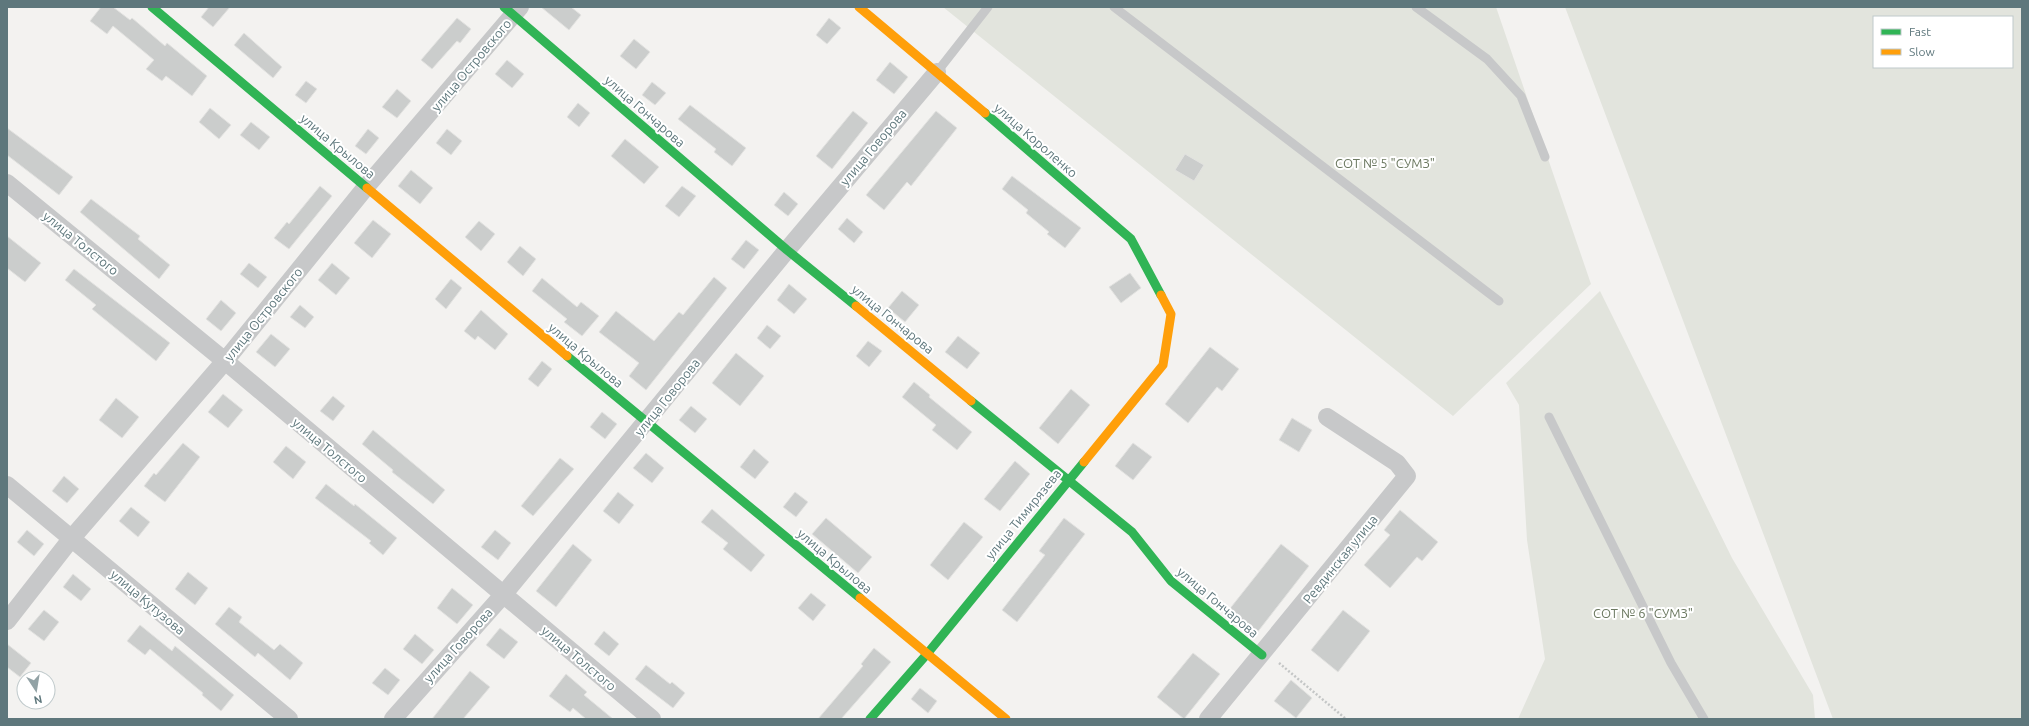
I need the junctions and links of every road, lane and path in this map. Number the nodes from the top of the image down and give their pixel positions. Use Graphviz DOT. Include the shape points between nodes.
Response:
graph roads {
  1 [pos="152,7"];
  2 [pos="859,7"];
  3 [pos="988,7"];
  4 [pos="1114,7"];
  5 [pos="1416,7"];
  6 [pos="512,10"];
  7 [pos="937,72"];
  8 [pos="1545,156"];
  9 [pos="7,183"];
  10 [pos="366,187"];
  11 [pos="787,250"];
  12 [pos="1499,300"];
  13 [pos="1171,314"];
  14 [pos="225,361"];
  15 [pos="1549,417"];
  16 [pos="1327,418"];
  17 [pos="646,422"];
  18 [pos="1068,479"];
  19 [pos="7,485"];
  20 [pos="72,539"];
  21 [pos="503,595"];
  22 [pos="7,621"];
  23 [pos="1263,653"];
  24 [pos="927,654"];
  25 [pos="289,719"];
  26 [pos="393,719"];
  27 [pos="652,719"];
  28 [pos="870,719"];
  29 [pos="1006,719"];
  30 [pos="1208,719"];
  31 [pos="1346,719"];
  32 [pos="1704,719"];
  1 -- 10 [label="street, улица Крылова"];
  2 -- 7 [label="street, улица Короленко"];
  3 -- 7 [label="lane"];
  4 -- 12 [label="lane"];
  5 -- 8 [label="lane" via="1487,59 1521,96"];
  6 -- 10 [label="street, улица Островского"];
  6 -- 11 [label="street, улица Гончарова"];
  7 -- 11 [label="street, улица Говорова"];
  7 -- 13 [label="street, улица Короленко" via="1131,239"];
  9 -- 14 [label="street, улица Толстого"];
  10 -- 14 [label="street, улица Островского"];
  10 -- 17 [label="street, улица Крылова"];
  11 -- 17 [label="street, улица Говорова"];
  11 -- 18 [label="street, улица Гончарова"];
  13 -- 18 [label="street, улица Тимирязева" via="1163,365"];
  14 -- 20 [label="street, улица Островского"];
  14 -- 21 [label="street, улица Толстого"];
  15 -- 32 [label="lane" via="1671,663"];
  16 -- 23 [label="street, Ревдинская улица" via="1397,463 1407,476"];
  17 -- 21 [label="street, улица Говорова"];
  17 -- 24 [label="street, улица Крылова"];
  18 -- 23 [label="street, улица Гончарова" via="1132,532 1171,581"];
  18 -- 24 [label="street, улица Тимирязева"];
  19 -- 20 [label="street, улица Кутузова"];
  20 -- 22 [label="street, улица Островского"];
  20 -- 25 [label="street, улица Кутузова"];
  21 -- 26 [label="street, улица Говорова"];
  21 -- 27 [label="street, улица Толстого"];
  23 -- 30 [label="street, Ревдинская улица"];
  23 -- 31 [label="path"];
  24 -- 28 [label="street, улица Тимирязева"];
  24 -- 29 [label="street, улица Крылова"];
}
